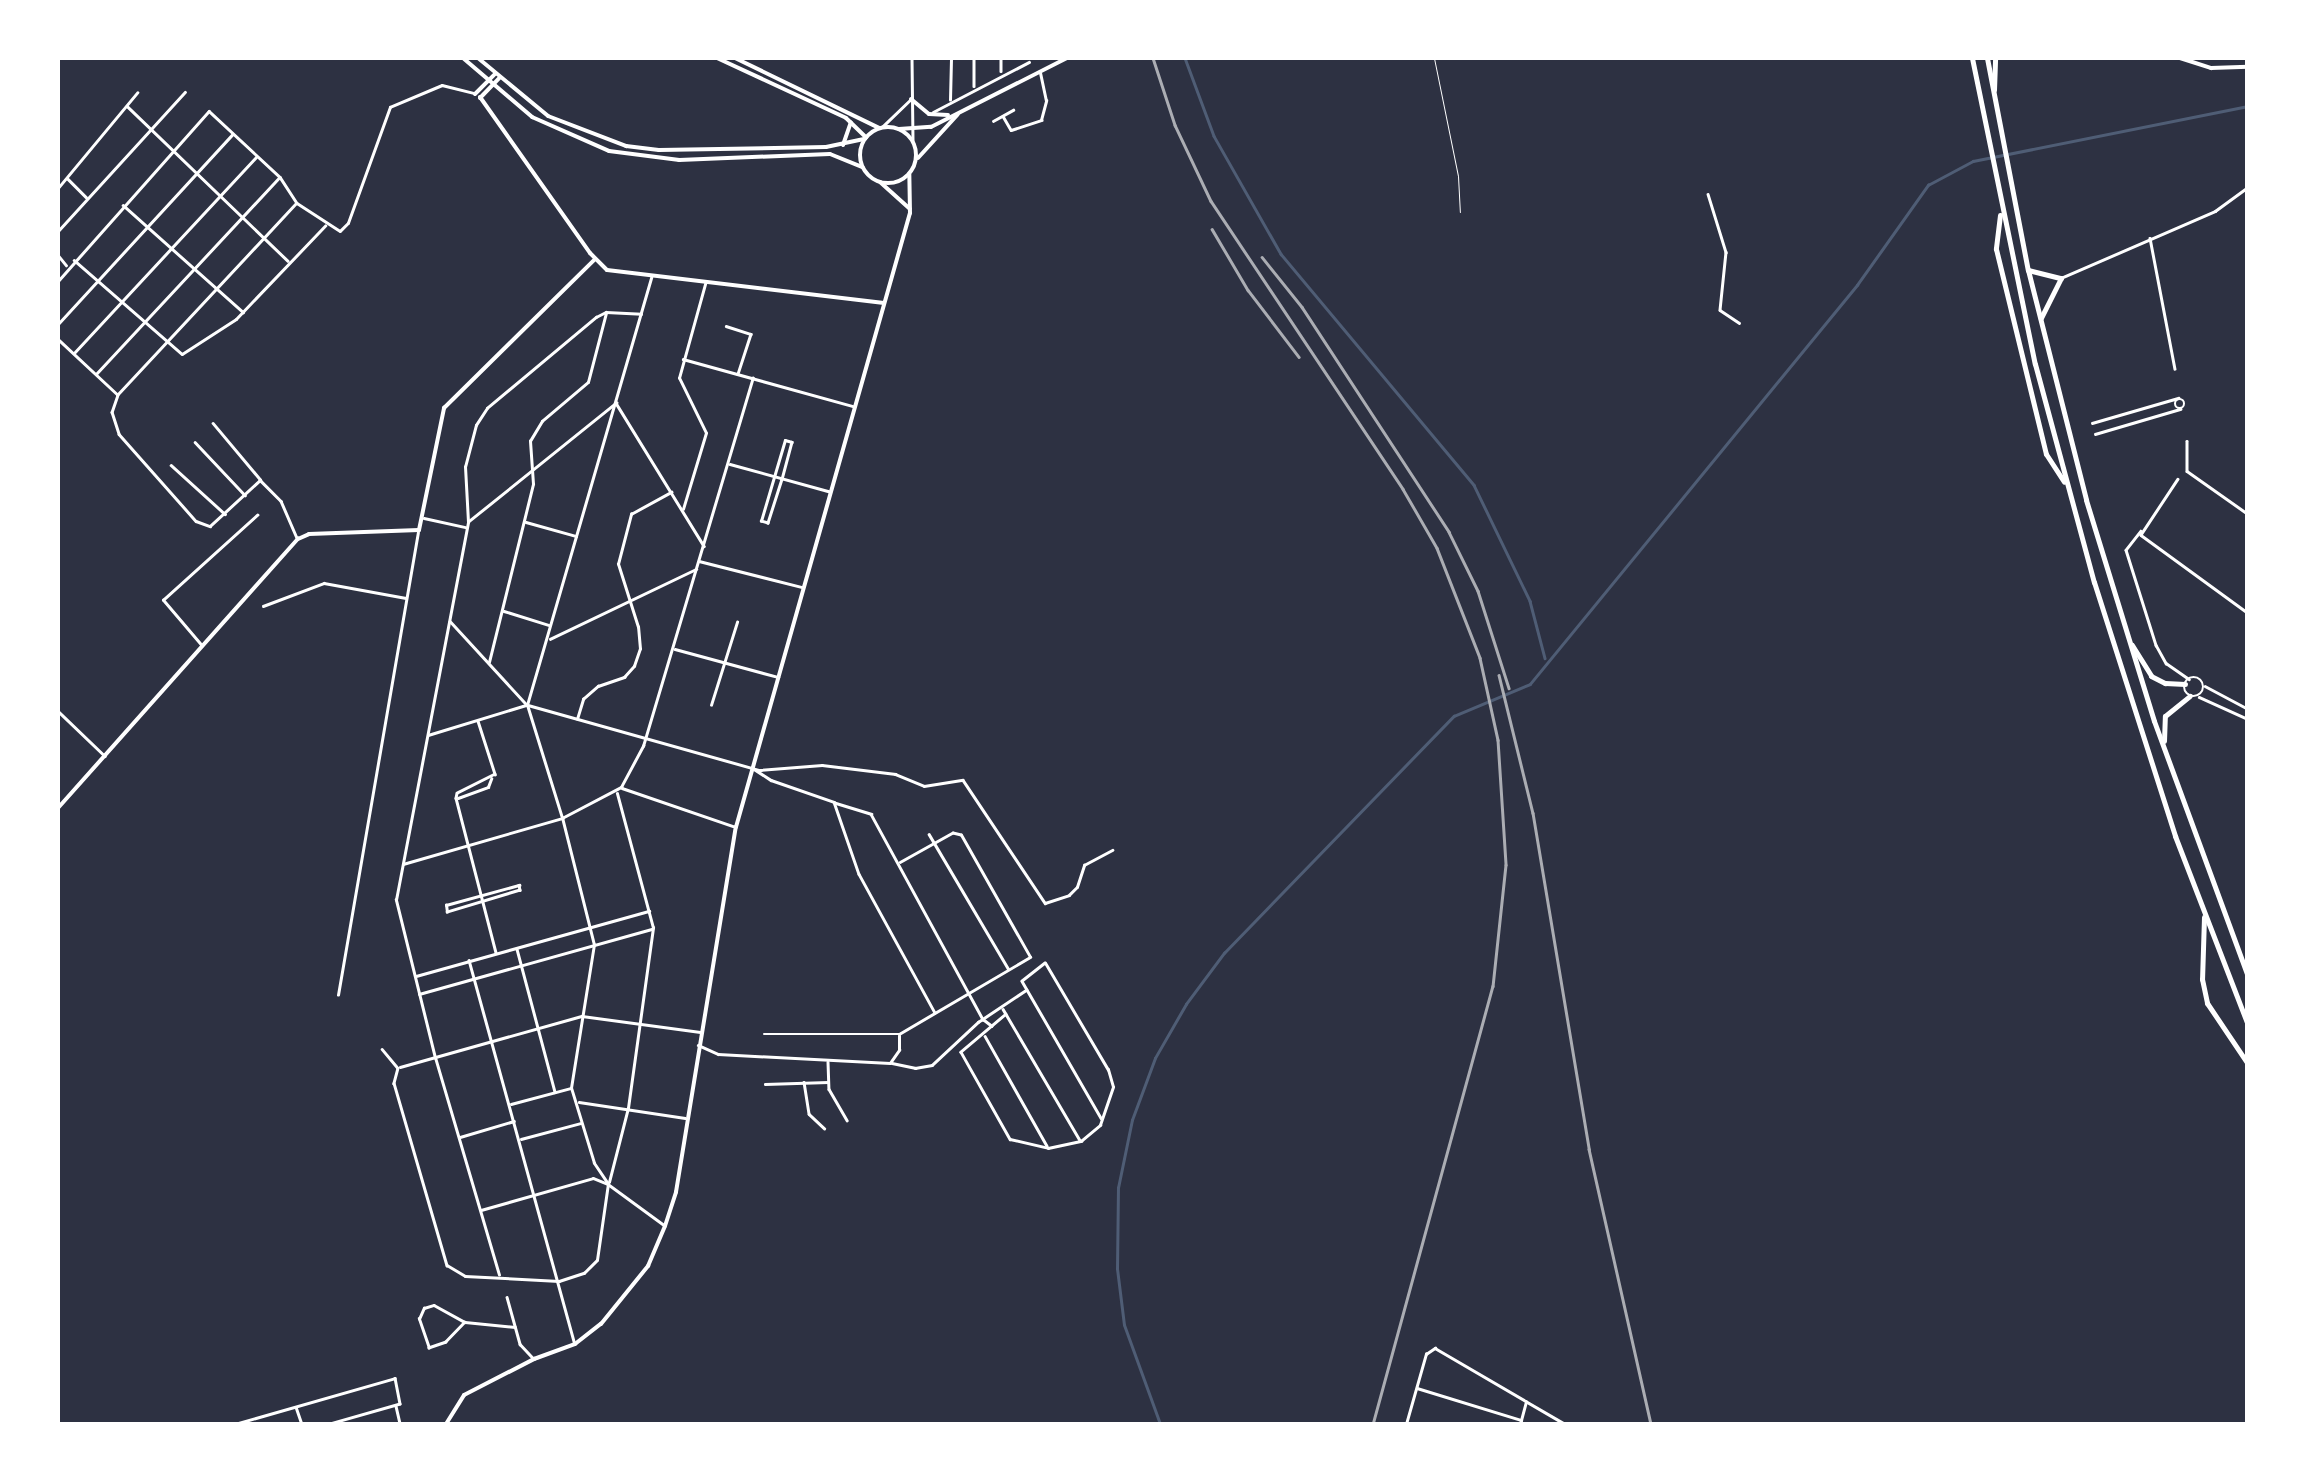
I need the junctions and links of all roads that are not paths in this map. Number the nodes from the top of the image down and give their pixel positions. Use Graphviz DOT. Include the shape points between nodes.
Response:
graph roads {
  1 [pos="464,58"];
  2 [pos="478,58"];
  3 [pos="717,58"];
  4 [pos="735,58"];
  5 [pos="912,58"];
  6 [pos="950,58"];
  7 [pos="974,58"];
  8 [pos="1001,58"];
  9 [pos="1067,58"];
  10 [pos="1434,58"];
  11 [pos="1972,58"];
  12 [pos="1987,58"];
  13 [pos="1996,58"];
  14 [pos="2180,58"];
  15 [pos="1029,62"];
  16 [pos="2248,67"];
  17 [pos="1040,71"];
  18 [pos="1001,74"];
  19 [pos="497,76"];
  20 [pos="485,80"];
  21 [pos="494,88"];
  22 [pos="974,89"];
  23 [pos="185,92"];
  24 [pos="137,93"];
  25 [pos="478,96"];
  26 [pos="1993,98"];
  27 [pos="911,99"];
  28 [pos="950,101"];
  29 [pos="127,106"];
  30 [pos="1013,110"];
  31 [pos="960,112"];
  32 [pos="929,114"];
  33 [pos="953,114"];
  34 [pos="1003,116"];
  35 [pos="994,121"];
  36 [pos="851,122"];
  37 [pos="149,128"];
  38 [pos="880,128"];
  39 [pos="900,129"];
  40 [pos="912,130"];
  41 [pos="234,134"];
  42 [pos="866,138"];
  43 [pos="912,141"];
  44 [pos="843,145"];
  45 [pos="684,150"];
  46 [pos="696,150"];
  47 [pos="172,151"];
  48 [pos="257,156"];
  49 [pos="679,160"];
  50 [pos="695,160"];
  51 [pos="914,167"];
  52 [pos="863,168"];
  53 [pos="196,172"];
  54 [pos="909,174"];
  55 [pos="66,176"];
  56 [pos="280,177"];
  57 [pos="880,182"];
  58 [pos="2248,187"];
  59 [pos="58,188"];
  60 [pos="218,194"];
  61 [pos="1708,194"];
  62 [pos="87,197"];
  63 [pos="297,203"];
  64 [pos="122,204"];
  65 [pos="910,209"];
  66 [pos="1460,212"];
  67 [pos="2002,212"];
  68 [pos="242,213"];
  69 [pos="326,225"];
  70 [pos="146,226"];
  71 [pos="58,231"];
  72 [pos="264,238"];
  73 [pos="2150,238"];
  74 [pos="170,248"];
  75 [pos="58,255"];
  76 [pos="73,259"];
  77 [pos="594,260"];
  78 [pos="290,262"];
  79 [pos="67,266"];
  80 [pos="193,268"];
  81 [pos="2028,270"];
  82 [pos="651,278"];
  83 [pos="2061,278"];
  84 [pos="58,281"];
  85 [pos="96,282"];
  86 [pos="706,284"];
  87 [pos="217,289"];
  88 [pos="120,303"];
  89 [pos="884,303"];
  90 [pos="243,312"];
  91 [pos="606,312"];
  92 [pos="642,314"];
  93 [pos="2040,321"];
  94 [pos="142,323"];
  95 [pos="1739,323"];
  96 [pos="58,324"];
  97 [pos="726,326"];
  98 [pos="58,339"];
  99 [pos="166,344"];
  100 [pos="74,353"];
  101 [pos="684,359"];
  102 [pos="2175,369"];
  103 [pos="96,374"];
  104 [pos="738,374"];
  105 [pos="753,378"];
  106 [pos="118,395"];
  107 [pos="616,403"];
  108 [pos="854,406"];
  109 [pos="214,423"];
  110 [pos="2092,423"];
  111 [pos="2095,434"];
  112 [pos="2186,441"];
  113 [pos="195,442"];
  114 [pos="728,464"];
  115 [pos="171,465"];
  116 [pos="533,470"];
  117 [pos="775,477"];
  118 [pos="2178,478"];
  119 [pos="782,479"];
  120 [pos="260,480"];
  121 [pos="2067,488"];
  122 [pos="672,492"];
  123 [pos="831,492"];
  124 [pos="246,495"];
  125 [pos="682,510"];
  126 [pos="225,514"];
  127 [pos="2248,514"];
  128 [pos="257,515"];
  129 [pos="421,518"];
  130 [pos="525,522"];
  131 [pos="468,525"];
  132 [pos="419,530"];
  133 [pos="2142,530"];
  134 [pos="577,536"];
  135 [pos="298,539"];
  136 [pos="704,546"];
  137 [pos="700,561"];
  138 [pos="698,568"];
  139 [pos="803,587"];
  140 [pos="407,598"];
  141 [pos="628,600"];
  142 [pos="263,606"];
  143 [pos="502,611"];
  144 [pos="2248,613"];
  145 [pos="449,620"];
  146 [pos="737,622"];
  147 [pos="551,626"];
  148 [pos="2124,628"];
  149 [pos="546,640"];
  150 [pos="202,646"];
  151 [pos="673,648"];
  152 [pos="489,662"];
  153 [pos="724,662"];
  154 [pos="778,677"];
  155 [pos="2187,681"];
  156 [pos="2203,685"];
  157 [pos="2194,696"];
  158 [pos="711,704"];
  159 [pos="526,705"];
  160 [pos="2248,709"];
  161 [pos="58,711"];
  162 [pos="2248,719"];
  163 [pos="478,720"];
  164 [pos="576,720"];
  165 [pos="426,735"];
  166 [pos="646,737"];
  167 [pos="106,757"];
  168 [pos="753,768"];
  169 [pos="2174,778"];
  170 [pos="621,787"];
  171 [pos="616,793"];
  172 [pos="834,802"];
  173 [pos="58,808"];
  174 [pos="562,818"];
  175 [pos="736,827"];
  176 [pos="929,834"];
  177 [pos="936,843"];
  178 [pos="468,846"];
  179 [pos="1112,850"];
  180 [pos="901,862"];
  181 [pos="402,864"];
  182 [pos="480,896"];
  183 [pos="482,901"];
  184 [pos="650,910"];
  185 [pos="2204,910"];
  186 [pos="590,928"];
  187 [pos="653,928"];
  188 [pos="594,944"];
  189 [pos="517,948"];
  190 [pos="496,953"];
  191 [pos="469,960"];
  192 [pos="522,965"];
  193 [pos="1009,970"];
  194 [pos="413,976"];
  195 [pos="2248,976"];
  196 [pos="474,978"];
  197 [pos="1027,989"];
  198 [pos="971,992"];
  199 [pos="338,994"];
  200 [pos="417,994"];
  201 [pos="1001,1007"];
  202 [pos="936,1013"];
  203 [pos="1006,1014"];
  204 [pos="582,1016"];
  205 [pos="984,1018"];
  206 [pos="638,1022"];
  207 [pos="2248,1025"];
  208 [pos="993,1026"];
  209 [pos="539,1028"];
  210 [pos="700,1032"];
  211 [pos="764,1034"];
  212 [pos="899,1034"];
  213 [pos="984,1034"];
  214 [pos="492,1041"];
  215 [pos="698,1045"];
  216 [pos="382,1049"];
  217 [pos="435,1058"];
  218 [pos="828,1060"];
  219 [pos="890,1063"];
  220 [pos="2248,1064"];
  221 [pos="398,1068"];
  222 [pos="804,1082"];
  223 [pos="828,1082"];
  224 [pos="766,1084"];
  225 [pos="571,1088"];
  226 [pos="555,1092"];
  227 [pos="578,1102"];
  228 [pos="510,1104"];
  229 [pos="628,1108"];
  230 [pos="1101,1118"];
  231 [pos="686,1119"];
  232 [pos="847,1120"];
  233 [pos="514,1121"];
  234 [pos="583,1122"];
  235 [pos="824,1128"];
  236 [pos="458,1138"];
  237 [pos="519,1139"];
  238 [pos="1080,1142"];
  239 [pos="1048,1148"];
  240 [pos="608,1184"];
  241 [pos="535,1195"];
  242 [pos="478,1211"];
  243 [pos="665,1226"];
  244 [pos="500,1277"];
  245 [pos="559,1281"];
  246 [pos="506,1297"];
  247 [pos="465,1322"];
  248 [pos="514,1327"];
  249 [pos="575,1344"];
  250 [pos="534,1359"];
  251 [pos="1417,1388"];
  252 [pos="1526,1400"];
  253 [pos="396,1405"];
  254 [pos="296,1407"];
  255 [pos="1520,1422"];
  256 [pos="238,1424"];
  257 [pos="302,1424"];
  258 [pos="330,1424"];
  259 [pos="400,1424"];
  260 [pos="446,1424"];
  261 [pos="1406,1424"];
  262 [pos="1565,1424"];
  1 -- 20 [label="main road"];
  2 -- 19 [label="main road"];
  3 -- 36 [label="main road"];
  4 -- 38 [label="main road"];
  5 -- 27 [label="street"];
  6 -- 28 [label="street"];
  7 -- 22 [label="street"];
  8 -- 18 [label="street"];
  9 -- 17 [label="main road"];
  10 -- 66 [label="lane"];
  11 -- 67 [label="highway"];
  12 -- 26 [label="highway"];
  13 -- 26 [label="highway"];
  14 -- 16 [label="main road" via="2211,68"];
  15 -- 18 [label="street"];
  17 -- 31 [label="main road"];
  17 -- 34 [label="street" via="1046,101 1041,120 1011,130"];
  18 -- 22 [label="street"];
  19 -- 20 [label="main road"];
  19 -- 21 [label="main road"];
  19 -- 45 [label="main road" via="534,108 578,132 626,146"];
  20 -- 21 [label="main road"];
  20 -- 25 [label="main road"];
  21 -- 25 [label="main road"];
  21 -- 49 [label="main road" via="576,140 625,155"];
  22 -- 28 [label="street"];
  23 -- 37 [label="street"];
  24 -- 29 [label="street"];
  25 -- 69 [label="street" via="442,85 390,107 348,223 340,231"];
  25 -- 77 [label="main road"];
  26 -- 81 [label="highway"];
  27 -- 32 [label="main road"];
  27 -- 38 [label="street"];
  27 -- 40 [label="street"];
  28 -- 32 [label="street"];
  29 -- 37 [label="street"];
  29 -- 55 [label="street"];
  30 -- 34 [label="street"];
  31 -- 33 [label="main road"];
  31 -- 51 [label="main road"];
  32 -- 33 [label="main road"];
  33 -- 40 [label="main road"];
  34 -- 35 [label="street"];
  36 -- 42 [label="main road"];
  36 -- 44 [label="main road"];
  37 -- 47 [label="street"];
  37 -- 62 [label="street"];
  38 -- 39 [label="main road"];
  38 -- 42 [label="main road"];
  39 -- 40 [label="main road"];
  39 -- 43 [label="main road"];
  40 -- 43 [label="street"];
  41 -- 47 [label="street" via="209,111"];
  41 -- 48 [label="street"];
  41 -- 53 [label="street"];
  42 -- 44 [label="main road"];
  42 -- 52 [label="main road"];
  43 -- 51 [label="main road"];
  44 -- 46 [label="main road"];
  45 -- 46 [label="main road"];
  45 -- 49 [label="main road"];
  46 -- 50 [label="main road"];
  47 -- 53 [label="street"];
  47 -- 64 [label="street"];
  48 -- 56 [label="street"];
  48 -- 60 [label="street"];
  49 -- 50 [label="main road"];
  50 -- 52 [label="main road" via="830,154"];
  51 -- 54 [label="main road"];
  52 -- 57 [label="main road"];
  53 -- 60 [label="street"];
  53 -- 70 [label="street"];
  54 -- 57 [label="main road"];
  54 -- 65 [label="main road"];
  55 -- 59 [label="street"];
  55 -- 62 [label="street"];
  56 -- 63 [label="street"];
  56 -- 68 [label="street"];
  57 -- 65 [label="main road"];
  58 -- 73 [label="street" via="2215,211"];
  60 -- 68 [label="street"];
  60 -- 74 [label="street"];
  61 -- 95 [label="street" via="1726,252 1720,310"];
  62 -- 71 [label="street"];
  63 -- 69 [label="street"];
  63 -- 72 [label="street"];
  64 -- 70 [label="street"];
  64 -- 76 [label="street"];
  65 -- 89 [label="main road"];
  67 -- 121 [label="highway"];
  67 -- 121 [label="highway" via="1996,249 2046,454"];
  68 -- 72 [label="street"];
  68 -- 80 [label="street"];
  69 -- 78 [label="street"];
  70 -- 74 [label="street"];
  70 -- 85 [label="street"];
  72 -- 78 [label="street"];
  72 -- 87 [label="street"];
  73 -- 83 [label="street"];
  73 -- 102 [label="street"];
  74 -- 80 [label="street"];
  74 -- 88 [label="street"];
  75 -- 79 [label="street"];
  76 -- 79 [label="street"];
  76 -- 85 [label="street"];
  77 -- 82 [label="main road" via="614,272"];
  77 -- 129 [label="main road" via="444,408"];
  78 -- 90 [label="street"];
  79 -- 84 [label="street"];
  80 -- 87 [label="street"];
  80 -- 94 [label="street"];
  81 -- 83 [label="highway"];
  81 -- 93 [label="highway"];
  82 -- 86 [label="main road"];
  82 -- 92 [label="street"];
  83 -- 93 [label="highway"];
  85 -- 88 [label="street"];
  85 -- 96 [label="street"];
  86 -- 89 [label="main road"];
  86 -- 101 [label="street"];
  87 -- 90 [label="street"];
  87 -- 99 [label="street"];
  88 -- 94 [label="street"];
  88 -- 100 [label="street"];
  89 -- 108 [label="main road"];
  90 -- 99 [label="street" via="182,354"];
  91 -- 92 [label="street"];
  91 -- 116 [label="street" via="588,382 533,432"];
  91 -- 131 [label="street" via="514,385 476,425 465,467"];
  92 -- 107 [label="street"];
  93 -- 148 [label="highway"];
  94 -- 99 [label="street"];
  94 -- 103 [label="street"];
  97 -- 104 [label="street" via="751,334"];
  98 -- 100 [label="street"];
  99 -- 106 [label="street"];
  100 -- 103 [label="street"];
  101 -- 104 [label="street"];
  101 -- 125 [label="street" via="682,391 706,433"];
  103 -- 106 [label="street"];
  104 -- 105 [label="street"];
  105 -- 108 [label="street"];
  105 -- 114 [label="street"];
  106 -- 126 [label="street" via="112,412 119,434 174,498 203,525"];
  107 -- 116 [label="street"];
  107 -- 122 [label="street"];
  107 -- 134 [label="street"];
  108 -- 123 [label="main road"];
  109 -- 120 [label="street"];
  110 -- 111 [label="street" via="2178,398 2185,402"];
  112 -- 127 [label="street" via="2187,471"];
  113 -- 124 [label="street"];
  114 -- 117 [label="street"];
  114 -- 136 [label="street"];
  115 -- 126 [label="street"];
  116 -- 130 [label="street"];
  116 -- 131 [label="street"];
  117 -- 119 [label="street"];
  117 -- 119 [label="street" via="785,440 792,442"];
  117 -- 119 [label="street" via="761,521 768,523"];
  118 -- 133 [label="street"];
  119 -- 123 [label="street"];
  120 -- 124 [label="street"];
  120 -- 135 [label="street" via="281,501"];
  121 -- 185 [label="highway"];
  122 -- 125 [label="street"];
  122 -- 141 [label="street" via="631,514 618,564"];
  123 -- 139 [label="main road"];
  124 -- 126 [label="street"];
  125 -- 136 [label="street"];
  128 -- 150 [label="street" via="162,600"];
  129 -- 131 [label="street"];
  129 -- 132 [label="main road"];
  130 -- 134 [label="street"];
  130 -- 143 [label="street"];
  131 -- 145 [label="street"];
  132 -- 135 [label="main road"];
  132 -- 140 [label="street"];
  133 -- 144 [label="street" via="2144,541"];
  133 -- 155 [label="street" via="2126,550 2156,645"];
  134 -- 147 [label="street"];
  135 -- 150 [label="main road"];
  136 -- 137 [label="street"];
  137 -- 138 [label="street"];
  137 -- 139 [label="street"];
  138 -- 141 [label="street"];
  138 -- 151 [label="street"];
  139 -- 154 [label="main road"];
  140 -- 142 [label="street" via="324,582"];
  140 -- 199 [label="street"];
  141 -- 149 [label="street"];
  141 -- 164 [label="street" via="640,650 634,666 583,699"];
  143 -- 147 [label="street"];
  143 -- 152 [label="street"];
  145 -- 152 [label="street"];
  145 -- 165 [label="street"];
  146 -- 153 [label="street"];
  147 -- 149 [label="street"];
  148 -- 155 [label="highway" via="2146,672 2157,680"];
  148 -- 169 [label="highway"];
  149 -- 159 [label="street"];
  150 -- 167 [label="main road"];
  151 -- 153 [label="street"];
  151 -- 166 [label="street"];
  152 -- 159 [label="street"];
  153 -- 154 [label="street"];
  153 -- 158 [label="street"];
  154 -- 168 [label="main road"];
  155 -- 156 [label="street"];
  155 -- 157 [label="street"];
  156 -- 157 [label="street"];
  156 -- 160 [label="street"];
  157 -- 162 [label="street"];
  157 -- 169 [label="highway" via="2172,707 2163,722"];
  159 -- 163 [label="street"];
  159 -- 164 [label="street"];
  159 -- 174 [label="street"];
  161 -- 167 [label="street"];
  163 -- 165 [label="street"];
  163 -- 178 [label="street" via="494,771 491,779 457,793"];
  164 -- 166 [label="street"];
  165 -- 181 [label="street"];
  166 -- 168 [label="street"];
  166 -- 170 [label="street"];
  167 -- 173 [label="main road"];
  168 -- 172 [label="street"];
  168 -- 175 [label="main road"];
  168 -- 179 [label="street" via="822,765 931,786 963,780 1044,903 1069,894 1084,865"];
  169 -- 195 [label="highway"];
  170 -- 171 [label="street"];
  170 -- 175 [label="street"];
  171 -- 174 [label="street"];
  171 -- 184 [label="street"];
  172 -- 180 [label="street" via="871,814"];
  172 -- 202 [label="street" via="860,874"];
  174 -- 178 [label="street"];
  174 -- 186 [label="street"];
  175 -- 210 [label="main road"];
  176 -- 177 [label="street"];
  177 -- 180 [label="street"];
  177 -- 193 [label="street"];
  177 -- 193 [label="street" via="961,835 1029,954"];
  178 -- 181 [label="street"];
  178 -- 182 [label="street"];
  180 -- 198 [label="street"];
  181 -- 194 [label="street" via="396,900"];
  182 -- 183 [label="street"];
  182 -- 183 [label="street" via="446,905 447,912"];
  182 -- 183 [label="street" via="519,885"];
  183 -- 190 [label="street"];
  184 -- 186 [label="street"];
  184 -- 187 [label="street"];
  185 -- 207 [label="highway"];
  185 -- 220 [label="highway" via="2207,1003"];
  186 -- 188 [label="street"];
  186 -- 189 [label="street"];
  187 -- 188 [label="street"];
  187 -- 206 [label="street"];
  188 -- 192 [label="street"];
  188 -- 204 [label="street"];
  189 -- 190 [label="street"];
  189 -- 192 [label="street"];
  190 -- 191 [label="street"];
  191 -- 194 [label="street"];
  191 -- 196 [label="street"];
  192 -- 196 [label="street"];
  192 -- 209 [label="street"];
  193 -- 198 [label="street"];
  194 -- 200 [label="street"];
  196 -- 200 [label="street"];
  196 -- 214 [label="street"];
  197 -- 201 [label="street"];
  197 -- 230 [label="street"];
  197 -- 230 [label="street" via="1023,976 1045,963 1112,1077"];
  198 -- 202 [label="street"];
  198 -- 205 [label="street"];
  200 -- 217 [label="street"];
  201 -- 203 [label="street"];
  201 -- 205 [label="street"];
  202 -- 212 [label="street"];
  203 -- 208 [label="street"];
  203 -- 238 [label="street"];
  204 -- 206 [label="street"];
  204 -- 209 [label="street"];
  204 -- 225 [label="street"];
  205 -- 208 [label="street"];
  205 -- 219 [label="street" via="932,1065"];
  206 -- 210 [label="street"];
  206 -- 229 [label="street"];
  208 -- 213 [label="street"];
  209 -- 214 [label="street"];
  209 -- 226 [label="street"];
  210 -- 215 [label="main road"];
  211 -- 212 [label="street"];
  212 -- 219 [label="street"];
  213 -- 239 [label="street"];
  213 -- 239 [label="street" via="961,1052 970,1070 1010,1139"];
  214 -- 217 [label="street"];
  214 -- 228 [label="street"];
  215 -- 218 [label="street" via="718,1054"];
  215 -- 231 [label="main road"];
  216 -- 221 [label="street"];
  217 -- 221 [label="street"];
  217 -- 236 [label="street"];
  218 -- 219 [label="street"];
  218 -- 223 [label="street"];
  221 -- 244 [label="street" via="394,1083 447,1264 464,1276"];
  222 -- 223 [label="street"];
  222 -- 224 [label="street"];
  222 -- 235 [label="street" via="809,1114"];
  223 -- 232 [label="street"];
  225 -- 226 [label="street"];
  225 -- 227 [label="street"];
  226 -- 228 [label="street"];
  227 -- 229 [label="street"];
  227 -- 234 [label="street"];
  228 -- 233 [label="street"];
  229 -- 231 [label="street"];
  229 -- 240 [label="street"];
  230 -- 238 [label="street" via="1094,1134"];
  231 -- 243 [label="main road"];
  233 -- 236 [label="street"];
  233 -- 237 [label="street"];
  234 -- 237 [label="street"];
  234 -- 240 [label="street" via="594,1163"];
  236 -- 242 [label="street"];
  237 -- 241 [label="street"];
  238 -- 239 [label="street"];
  240 -- 241 [label="street" via="593,1178"];
  240 -- 243 [label="street"];
  240 -- 245 [label="street" via="596,1260 584,1273"];
  241 -- 242 [label="street"];
  241 -- 245 [label="street"];
  242 -- 244 [label="street"];
  243 -- 249 [label="main road" via="621,1304"];
  244 -- 245 [label="street"];
  245 -- 249 [label="street"];
  246 -- 248 [label="street"];
  247 -- 247 [label="street" via="434,1306 424,1308 419,1319 429,1348 446,1342"];
  247 -- 248 [label="street"];
  248 -- 250 [label="street"];
  249 -- 250 [label="main road"];
  250 -- 260 [label="main road" via="464,1396"];
  251 -- 252 [label="street" via="1426,1354 1435,1348"];
  251 -- 255 [label="street"];
  251 -- 261 [label="street"];
  252 -- 255 [label="street"];
  252 -- 262 [label="street"];
  253 -- 254 [label="street" via="395,1378"];
  253 -- 258 [label="street"];
  253 -- 259 [label="street"];
  254 -- 256 [label="street"];
  254 -- 257 [label="street"];
}
